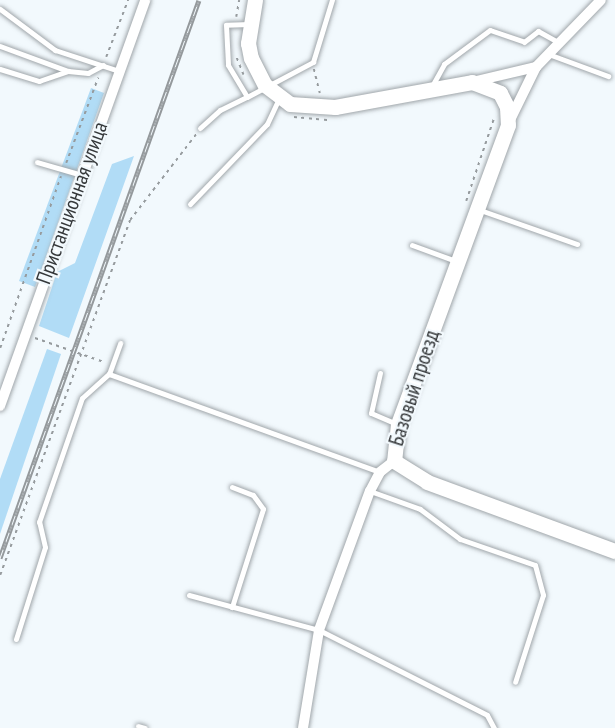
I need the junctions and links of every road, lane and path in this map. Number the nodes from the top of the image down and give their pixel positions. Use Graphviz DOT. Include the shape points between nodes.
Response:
graph roads {
  1 [pos="145,0"];
  2 [pos="239,0"];
  3 [pos="255,0"];
  4 [pos="332,0"];
  5 [pos="601,0"];
  6 [pos="0,9"];
  7 [pos="242,24"];
  8 [pos="561,44"];
  9 [pos="0,46"];
  10 [pos="237,55"];
  11 [pos="551,55"];
  12 [pos="313,62"];
  13 [pos="103,65"];
  14 [pos="536,67"];
  15 [pos="0,69"];
  16 [pos="119,71"];
  17 [pos="68,72"];
  18 [pos="608,76"];
  19 [pos="472,82"];
  20 [pos="432,86"];
  21 [pos="261,88"];
  22 [pos="247,97"];
  23 [pos="276,104"];
  24 [pos="494,110"];
  25 [pos="320,115"];
  26 [pos="332,120"];
  27 [pos="507,124"];
  28 [pos="200,128"];
  29 [pos="37,162"];
  30 [pos="82,175"];
  31 [pos="189,204"];
  32 [pos="470,206"];
  33 [pos="577,244"];
  34 [pos="412,245"];
  35 [pos="457,262"];
  36 [pos="12,332"];
  37 [pos="31,339"];
  38 [pos="120,342"];
  39 [pos="0,348"];
  40 [pos="79,353"];
  41 [pos="380,373"];
  42 [pos="109,374"];
  43 [pos="0,406"];
  44 [pos="398,424"];
  45 [pos="394,460"];
  46 [pos="380,472"];
  47 [pos="231,488"];
  48 [pos="369,491"];
  49 [pos="615,551"];
  50 [pos="0,575"];
  51 [pos="189,595"];
  52 [pos="232,607"];
  53 [pos="320,630"];
  54 [pos="16,639"];
  55 [pos="515,682"];
  56 [pos="138,726"];
  57 [pos="145,728"];
  58 [pos="303,728"];
  59 [pos="494,728"];
  1 -- 16 [label="street, Пристанционная улица"];
  2 -- 7 [label="path"];
  3 -- 7 [label="street, Базовый проезд"];
  4 -- 12 [label="lane"];
  5 -- 8 [label="street, Базовый проезд"];
  6 -- 13 [label="lane" via="55,50"];
  7 -- 21 [label="street, Базовый проезд"];
  7 -- 22 [label="lane" via="226,25 228,64"];
  8 -- 11 [label="street, Базовый проезд"];
  8 -- 20 [label="lane" via="538,31 524,42 490,30 444,64"];
  9 -- 17 [label="lane"];
  10 -- 21 [label="path" via="238,66"];
  11 -- 14 [label="street, Базовый проезд"];
  11 -- 18 [label="lane"];
  12 -- 21 [label="lane"];
  12 -- 25 [label="path" via="321,93"];
  13 -- 16 [label="lane"];
  13 -- 17 [label="lane" via="88,73"];
  14 -- 19 [label="street, Базовый проезд"];
  14 -- 27 [label="street, Базовый проезд"];
  15 -- 17 [label="lane" via="39,81"];
  16 -- 30 [label="street, Пристанционная улица"];
  19 -- 20 [label="street, Базовый проезд"];
  19 -- 27 [label="street, Базовый проезд" via="500,93 507,107"];
  20 -- 25 [label="street, Базовый проезд"];
  21 -- 22 [label="lane"];
  21 -- 23 [label="street, Базовый проезд"];
  22 -- 28 [label="lane" via="220,110"];
  23 -- 25 [label="path"];
  23 -- 25 [label="street, Базовый проезд" via="290,104"];
  23 -- 31 [label="lane" via="267,124"];
  24 -- 32 [label="path"];
  25 -- 26 [label="path"];
  27 -- 32 [label="street, Базовый проезд"];
  28 -- 40 [label="path" via="130,220"];
  29 -- 30 [label="lane"];
  30 -- 43 [label="street, Пристанционная улица"];
  32 -- 33 [label="lane"];
  32 -- 35 [label="street, Базовый проезд"];
  34 -- 35 [label="lane"];
  35 -- 44 [label="street, Базовый проезд"];
  36 -- 39 [label="path" via="6,330"];
  37 -- 40 [label="path"];
  38 -- 42 [label="lane"];
  40 -- 42 [label="path" via="105,362"];
  40 -- 50 [label="path"];
  41 -- 44 [label="lane" via="370,413"];
  42 -- 46 [label="lane"];
  42 -- 54 [label="lane" via="82,398 39,522 45,547"];
  44 -- 45 [label="street, Базовый проезд"];
  45 -- 46 [label="street"];
  45 -- 49 [label="street, Базовый проезд" via="435,485"];
  46 -- 48 [label="street"];
  47 -- 52 [label="lane" via="253,495 263,509"];
  48 -- 53 [label="street"];
  48 -- 55 [label="lane" via="420,509 460,539 535,565 543,595"];
  51 -- 52 [label="lane"];
  52 -- 53 [label="lane"];
  53 -- 58 [label="street"];
  53 -- 59 [label="lane" via="487,715"];
  56 -- 57 [label="lane"];
}
